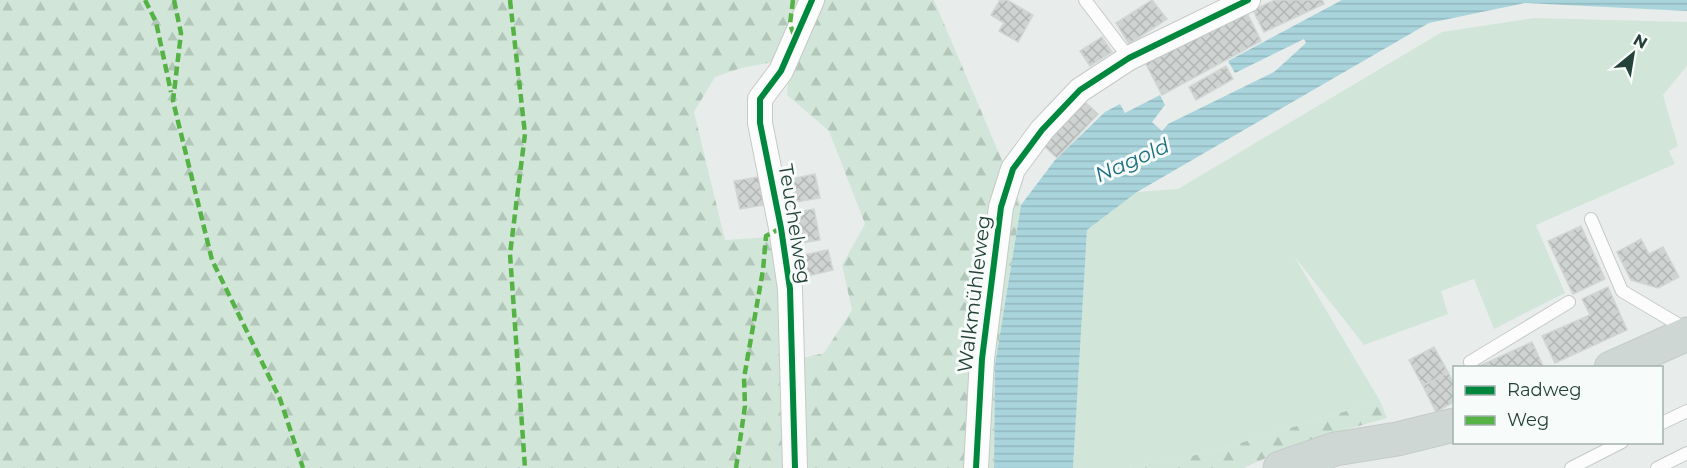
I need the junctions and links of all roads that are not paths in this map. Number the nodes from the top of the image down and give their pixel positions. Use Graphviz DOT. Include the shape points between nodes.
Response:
graph roads {
  1 [pos="812,0"];
  2 [pos="1085,0"];
  3 [pos="1248,0"];
  4 [pos="1129,58"];
  5 [pos="1592,219"];
  6 [pos="1569,302"];
  7 [pos="1687,332"];
  8 [pos="1471,366"];
  9 [pos="1615,366"];
  10 [pos="1687,411"];
  11 [pos="1663,423"];
  12 [pos="1453,425"];
  13 [pos="1397,439"];
  14 [pos="1618,444"];
  15 [pos="1687,453"];
  16 [pos="795,468"];
  17 [pos="976,468"];
  18 [pos="1280,468"];
  19 [pos="1346,468"];
  20 [pos="1571,468"];
  21 [pos="1657,468"];
  1 -- 16 [label="street, Teuchelweg" via="781,70 760,99 760,123 790,289"];
  2 -- 4 [label="lane"];
  3 -- 4 [label="street, Walkmühleweg"];
  4 -- 17 [label="street, Walkmühleweg" via="1080,90 1012,169 1001,207 982,359"];
  5 -- 7 [label="lane" via="1622,291"];
  6 -- 8 [label="lane" via="1470,362"];
  7 -- 9 [label="main road"];
  10 -- 11 [label="lane"];
  12 -- 13 [label="main road"];
  13 -- 18 [label="main road" via="1335,449"];
  13 -- 19 [label="main road"];
  14 -- 20 [label="lane"];
  15 -- 21 [label="lane"];
}
